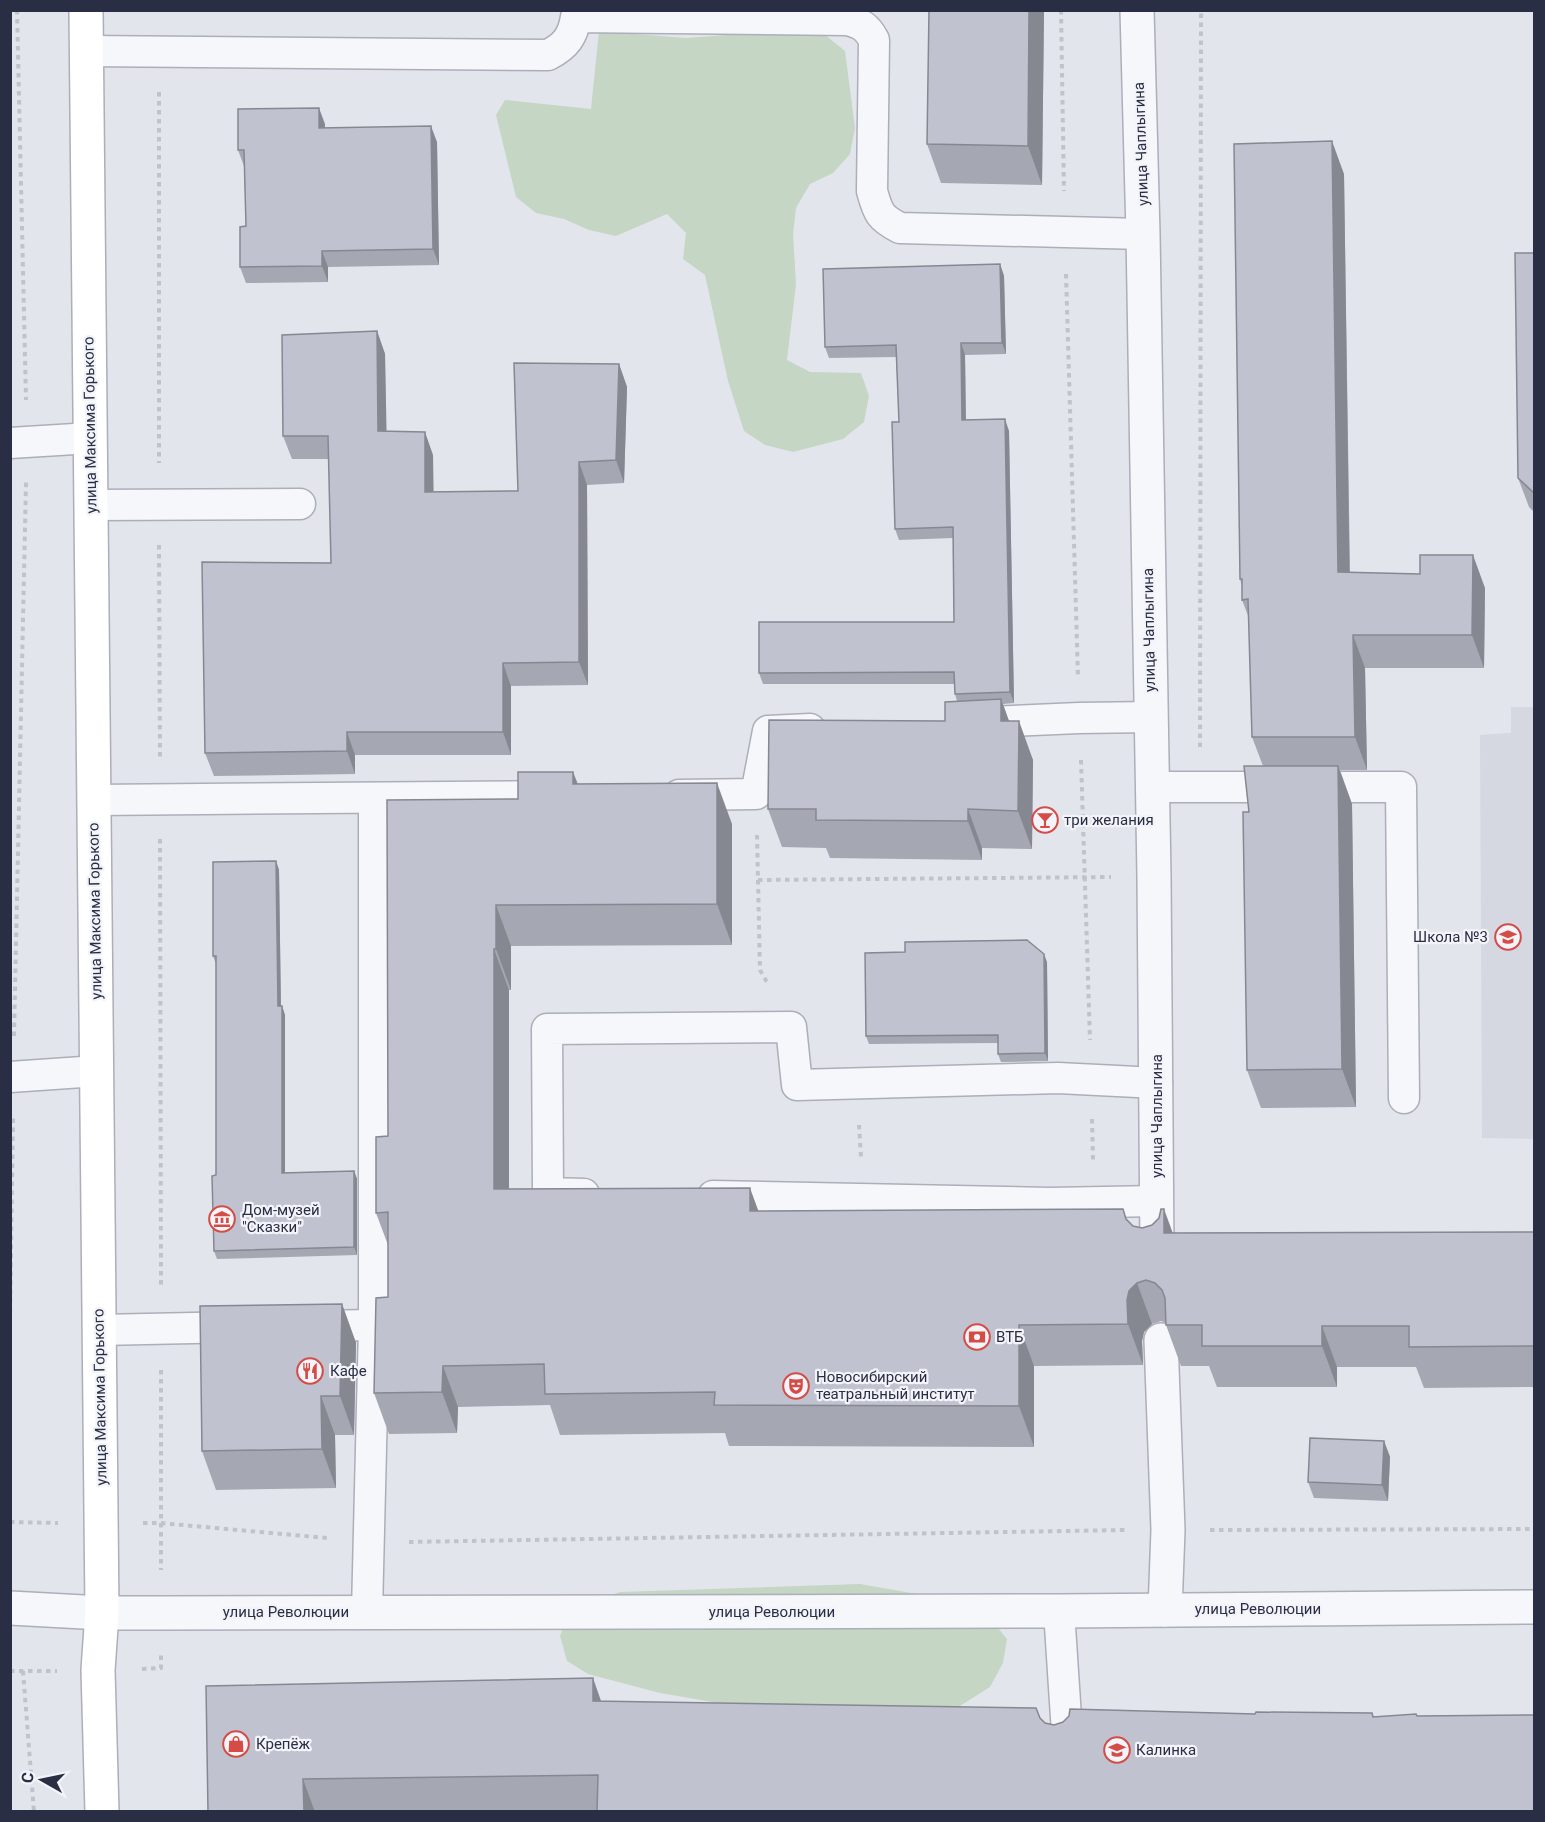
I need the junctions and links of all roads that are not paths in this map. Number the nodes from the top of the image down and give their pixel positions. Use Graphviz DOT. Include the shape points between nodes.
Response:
graph roads {
  1 [pos="86,10"];
  2 [pos="1137,10"];
  3 [pos="576,14"];
  4 [pos="87,51"];
  5 [pos="1143,234"];
  6 [pos="91,438"];
  7 [pos="19,442"];
  8 [pos="300,504"];
  9 [pos="91,505"];
  10 [pos="1151,717"];
  11 [pos="944,724"];
  12 [pos="838,728"];
  13 [pos="1152,787"];
  14 [pos="648,795"];
  15 [pos="589,796"];
  16 [pos="374,798"];
  17 [pos="94,800"];
  18 [pos="97,1071"];
  19 [pos="12,1077"];
  20 [pos="1157,1083"];
  21 [pos="1404,1098"];
  22 [pos="607,1194"];
  23 [pos="689,1196"];
  24 [pos="1157,1201"];
  25 [pos="1157,1250"];
  26 [pos="374,1325"];
  27 [pos="99,1330"];
  28 [pos="1161,1340"];
  29 [pos="1534,1607"];
  30 [pos="10,1608"];
  31 [pos="1165,1610"];
  32 [pos="1059,1611"];
  33 [pos="367,1612"];
  34 [pos="102,1613"];
  35 [pos="1068,1748"];
  36 [pos="102,1812"];
  1 -- 4 [label="street, улица Максима Горького"];
  2 -- 5 [label="street, улица Чаплыгина"];
  3 -- 4 [label="lane" via="569,39 548,55"];
  3 -- 5 [label="lane" via="859,22 874,40 872,192 885,220 900,228"];
  4 -- 6 [label="street, улица Максима Горького"];
  5 -- 10 [label="street, улица Чаплыгина"];
  6 -- 7 [label="lane"];
  6 -- 9 [label="street, улица Максима Горького"];
  8 -- 9 [label="lane"];
  9 -- 17 [label="street, улица Максима Горького"];
  10 -- 11 [label="lane"];
  10 -- 13 [label="street, улица Чаплыгина"];
  12 -- 14 [label="lane" via="768,731 756,794"];
  13 -- 20 [label="street, улица Чаплыгина"];
  13 -- 21 [label="lane" via="1401,788"];
  15 -- 16 [label="lane"];
  16 -- 17 [label="lane"];
  16 -- 26 [label="lane"];
  17 -- 18 [label="street, улица Максима Горького"];
  18 -- 19 [label="lane"];
  18 -- 27 [label="street, улица Максима Горького"];
  20 -- 22 [label="lane" via="1058,1078 797,1085 791,1027 547,1029 548,1193"];
  20 -- 24 [label="street, улица Чаплыгина"];
  23 -- 24 [label="lane"];
  24 -- 25 [label="street, улица Чаплыгина"];
  26 -- 27 [label="lane"];
  26 -- 33 [label="lane"];
  27 -- 34 [label="street, улица Максима Горького"];
  28 -- 31 [label="street" via="1168,1530"];
  29 -- 31 [label="street, улица Революции"];
  30 -- 34 [label="street, улица Революции"];
  31 -- 32 [label="street, улица Революции"];
  32 -- 33 [label="street, улица Революции"];
  32 -- 35 [label="lane"];
  33 -- 34 [label="street, улица Революции"];
  34 -- 36 [label="street, улица Максима Горького" via="98,1670"];
}
